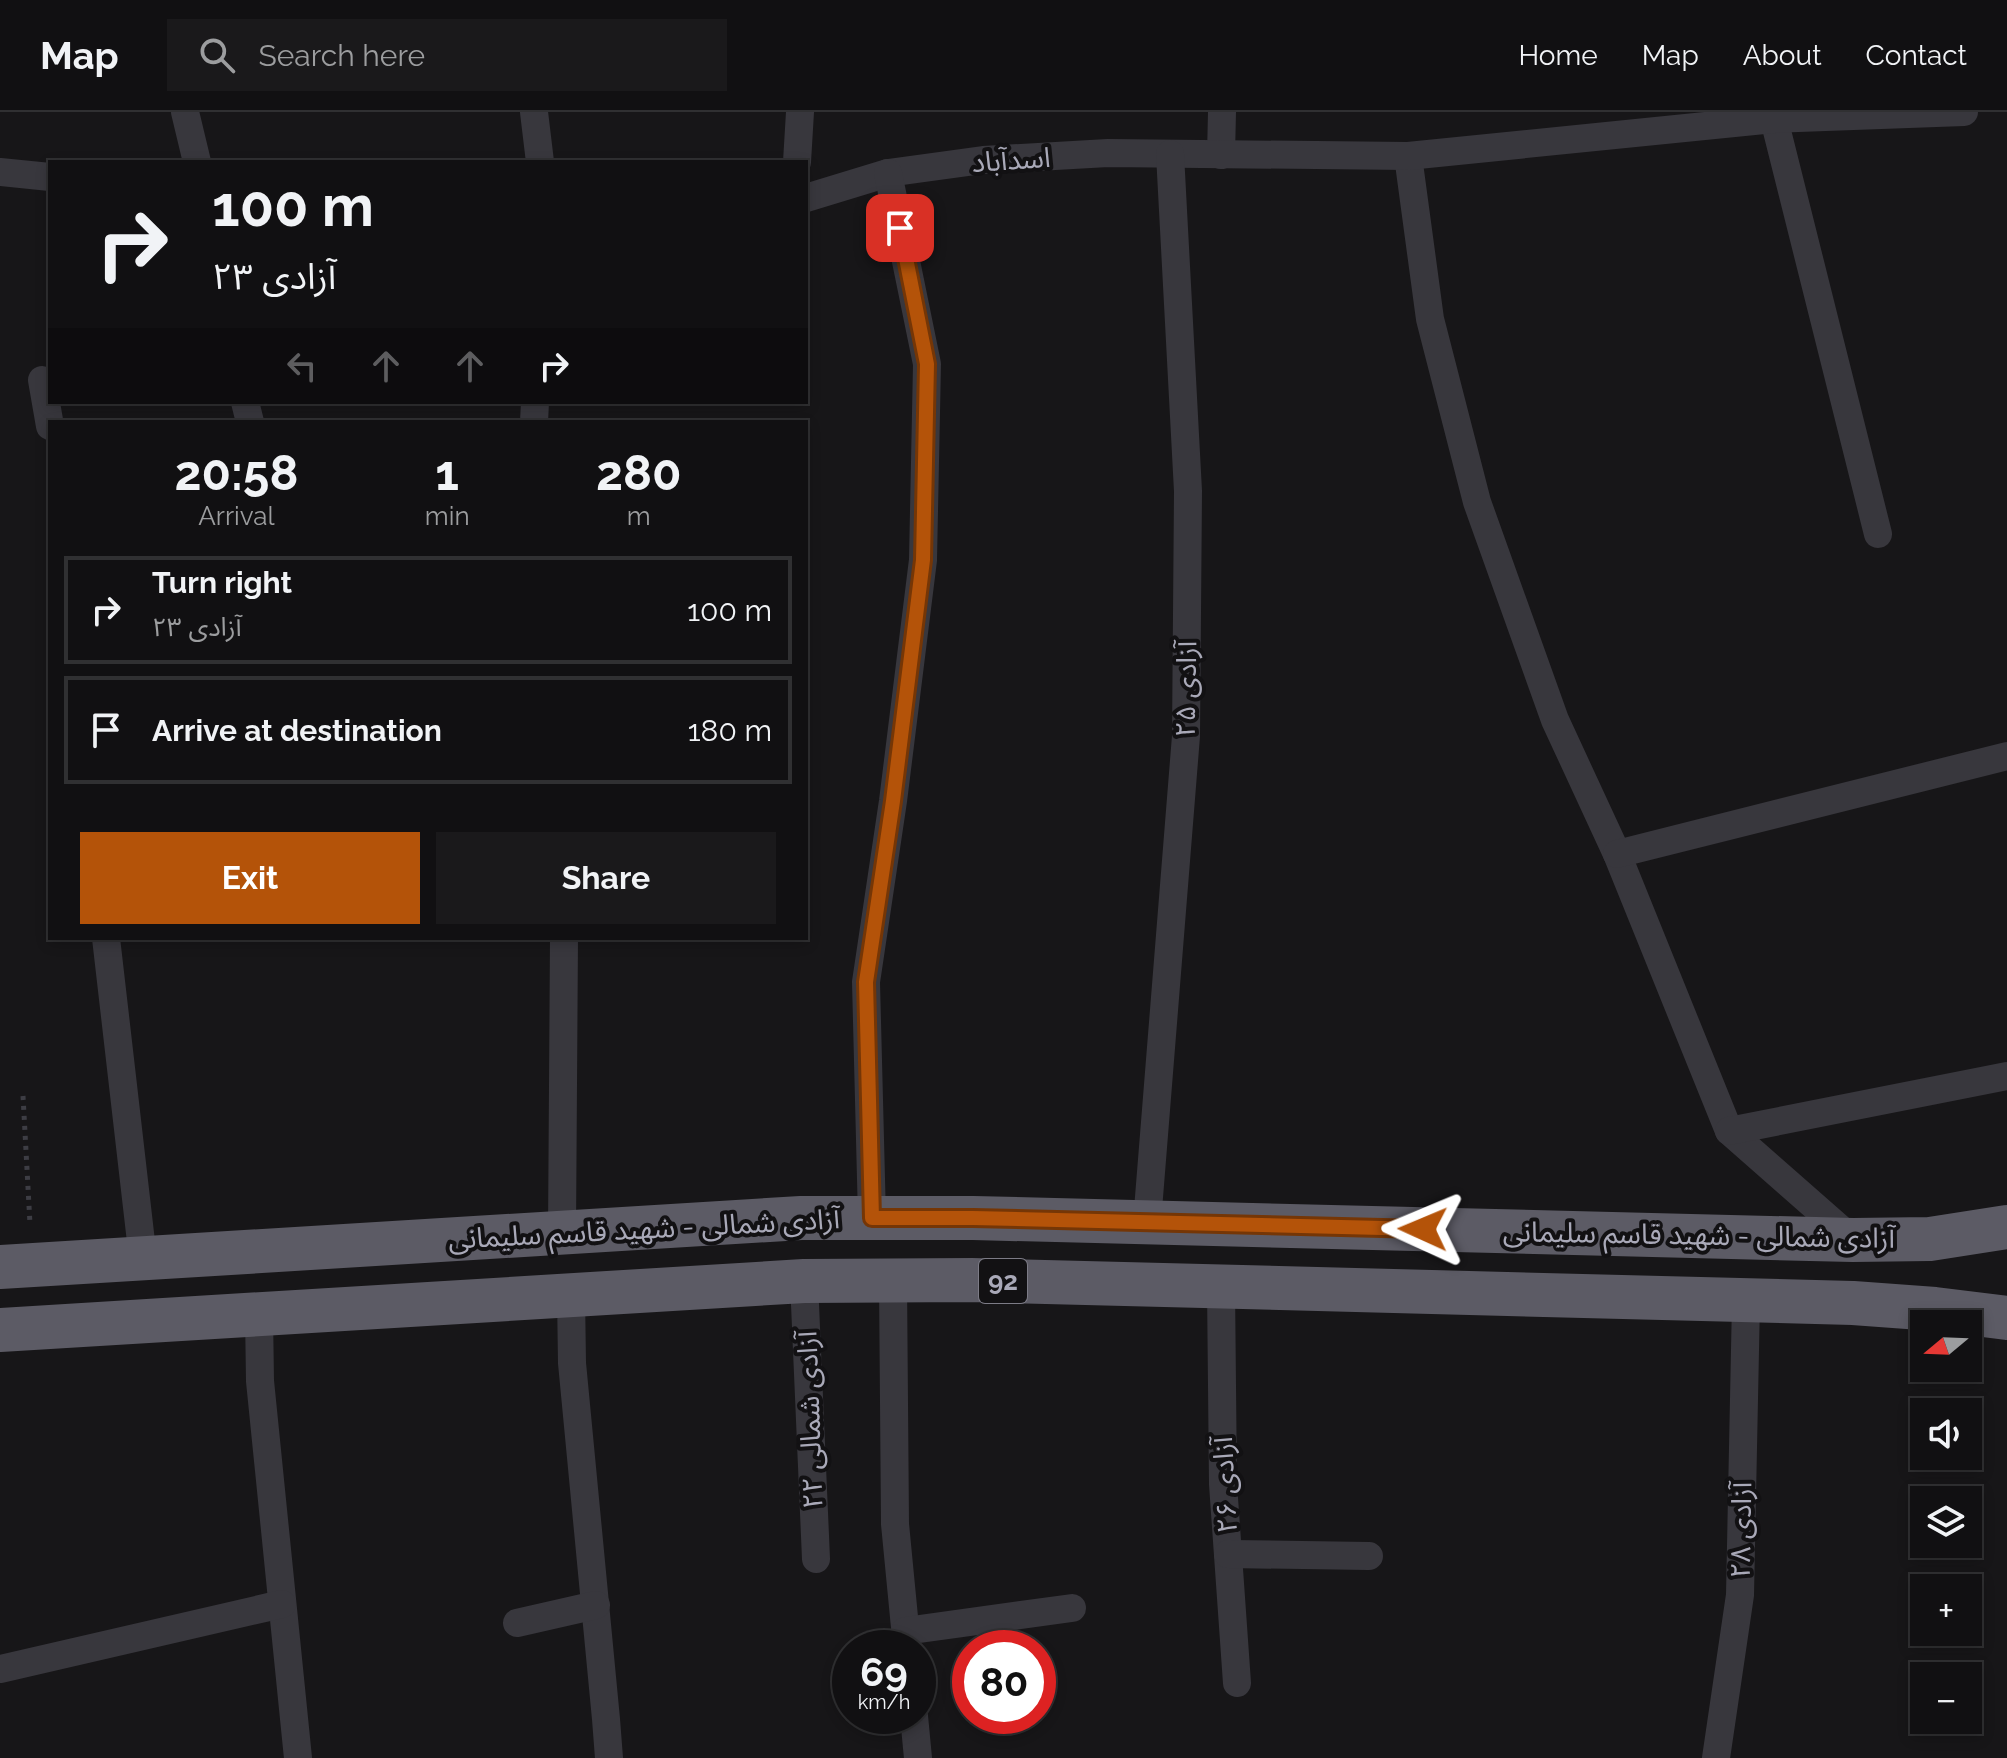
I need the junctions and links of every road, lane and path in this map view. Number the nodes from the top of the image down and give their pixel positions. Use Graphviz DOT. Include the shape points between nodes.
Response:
graph roads {
  1 [pos="185,112"];
  2 [pos="534,112"];
  3 [pos="800,112"];
  4 [pos="1222,112"];
  5 [pos="1964,112"];
  6 [pos="1774,119"];
  7 [pos="1170,154"];
  8 [pos="1221,155"];
  9 [pos="1408,156"];
  10 [pos="197,160"];
  11 [pos="540,160"];
  12 [pos="797,160"];
  13 [pos="0,172"];
  14 [pos="888,173"];
  15 [pos="48,177"];
  16 [pos="808,197"];
  17 [pos="42,380"];
  18 [pos="49,420"];
  19 [pos="1878,534"];
  20 [pos="2007,756"];
  21 [pos="1617,854"];
  22 [pos="106,940"];
  23 [pos="564,940"];
  24 [pos="2007,1076"];
  25 [pos="23,1096"];
  26 [pos="1729,1131"];
  27 [pos="872,1218"];
  28 [pos="1147,1222"];
  29 [pos="2007,1227"];
  30 [pos="562,1232"];
  31 [pos="1853,1240"];
  32 [pos="143,1259"];
  33 [pos="16,1266"];
  34 [pos="804,1281"];
  35 [pos="893,1281"];
  36 [pos="1221,1287"];
  37 [pos="571,1295"];
  38 [pos="1746,1301"];
  39 [pos="259,1314"];
  40 [pos="2007,1318"];
  41 [pos="0,1330"];
  42 [pos="1228,1554"];
  43 [pos="1369,1556"];
  44 [pos="816,1559"];
  45 [pos="282,1604"];
  46 [pos="596,1605"];
  47 [pos="1072,1608"];
  48 [pos="517,1623"];
  49 [pos="905,1630"];
  50 [pos="936,1633"];
  51 [pos="0,1669"];
  52 [pos="1237,1683"];
  53 [pos="916,1734"];
  54 [pos="298,1758"];
  55 [pos="609,1758"];
  56 [pos="918,1758"];
  57 [pos="1716,1758"];
  1 -- 10 [label="street"];
  2 -- 11 [label="street"];
  3 -- 12 [label="street"];
  4 -- 8 [label="street"];
  5 -- 6 [label="street, اسدآباد"];
  6 -- 9 [label="street, اسدآباد"];
  6 -- 19 [label="street"];
  7 -- 8 [label="street, اسدآباد"];
  7 -- 14 [label="street, اسدآباد" via="983,160"];
  7 -- 28 [label="street, آزادی ۲۵" via="1188,491 1186,736"];
  8 -- 9 [label="street, اسدآباد"];
  9 -- 21 [label="street" via="1430,319 1477,502 1555,720"];
  13 -- 15 [label="street"];
  14 -- 16 [label="street, اسدآباد"];
  14 -- 27 [label="street" via="927,364 923,560 866,982"];
  17 -- 18 [label="street"];
  20 -- 21 [label="street"];
  21 -- 26 [label="street"];
  22 -- 32 [label="street"];
  23 -- 30 [label="street"];
  24 -- 26 [label="street"];
  25 -- 33 [label="path"];
  26 -- 31 [label="street"];
  27 -- 28 [label="highway, آزادی شمالی - شهید قاسم سلیمانی / 92"];
  27 -- 30 [label="highway, آزادی شمالی - شهید قاسم سلیمانی / 92"];
  28 -- 31 [label="highway, آزادی شمالی - شهید قاسم سلیمانی / 92"];
  29 -- 31 [label="highway, آزادی شمالی - شهید قاسم سلیمانی / 92" via="1930,1239"];
  30 -- 32 [label="highway, آزادی شمالی - شهید قاسم سلیمانی / 92"];
  32 -- 33 [label="highway, آزادی شمالی - شهید قاسم سلیمانی / 92"];
  34 -- 35 [label="highway, 92"];
  34 -- 37 [label="highway, 92"];
  34 -- 44 [label="street, آزادی شمالی ۲۲"];
  35 -- 36 [label="highway, 92"];
  35 -- 49 [label="street" via="895,1524"];
  36 -- 38 [label="highway, 92"];
  36 -- 42 [label="street, آزادی ۲۶"];
  37 -- 39 [label="highway, 92"];
  37 -- 46 [label="street" via="572,1363"];
  38 -- 40 [label="highway, 92" via="1880,1305"];
  38 -- 57 [label="street, آزادی ۲۸" via="1740,1595"];
  39 -- 41 [label="highway, 92"];
  39 -- 45 [label="street" via="260,1381"];
  42 -- 43 [label="street"];
  42 -- 52 [label="street, آزادی ۲۶"];
  45 -- 51 [label="street"];
  45 -- 54 [label="street"];
  46 -- 48 [label="street"];
  46 -- 55 [label="street"];
  47 -- 50 [label="street"];
  53 -- 56 [label="street"];
}
